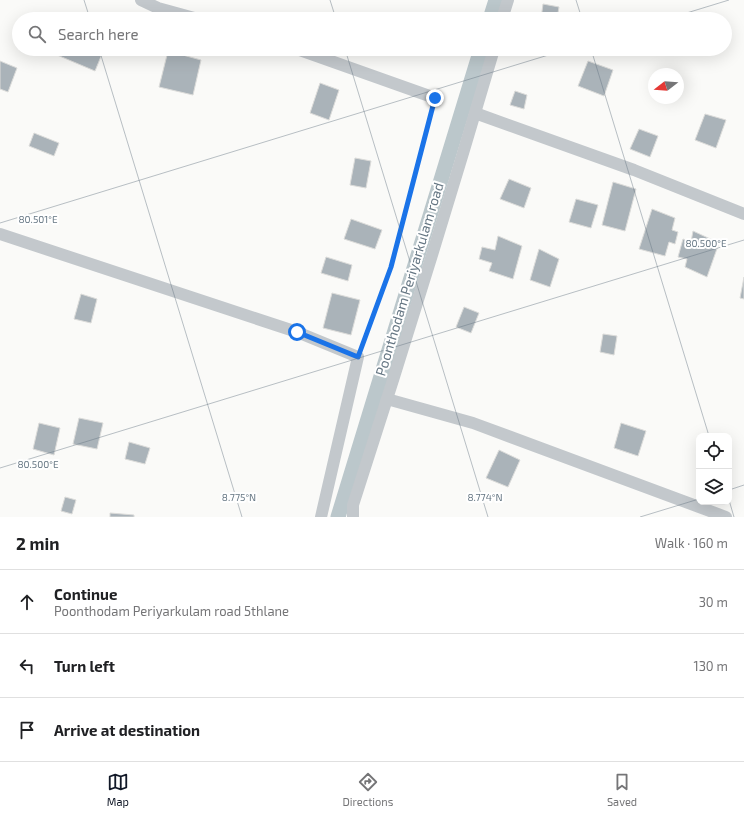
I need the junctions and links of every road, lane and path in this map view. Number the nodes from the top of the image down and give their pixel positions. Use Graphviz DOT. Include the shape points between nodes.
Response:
graph roads {
  1 [pos="140,0"];
  2 [pos="508,0"];
  3 [pos="173,12"];
  4 [pos="504,12"];
  5 [pos="317,56"];
  6 [pos="492,56"];
  7 [pos="435,98"];
  8 [pos="475,113"];
  9 [pos="744,214"];
  10 [pos="0,234"];
  11 [pos="358,357"];
  12 [pos="387,399"];
  13 [pos="321,517"];
  14 [pos="353,517"];
  15 [pos="726,517"];
  1 -- 3 [label="street"];
  2 -- 4 [label="street"];
  5 -- 7 [label="street"];
  6 -- 8 [label="street, Poonthodam Periyarkulam road"];
  7 -- 11 [label="path" via="391,267"];
  8 -- 9 [label="street" via="634,170"];
  8 -- 12 [label="street, Poonthodam Periyarkulam road"];
  10 -- 11 [label="street" via="297,332"];
  11 -- 13 [label="street"];
  12 -- 14 [label="street, Poonthodam Periyarkulam road" via="353,505"];
  12 -- 15 [label="street" via="473,423"];
}
